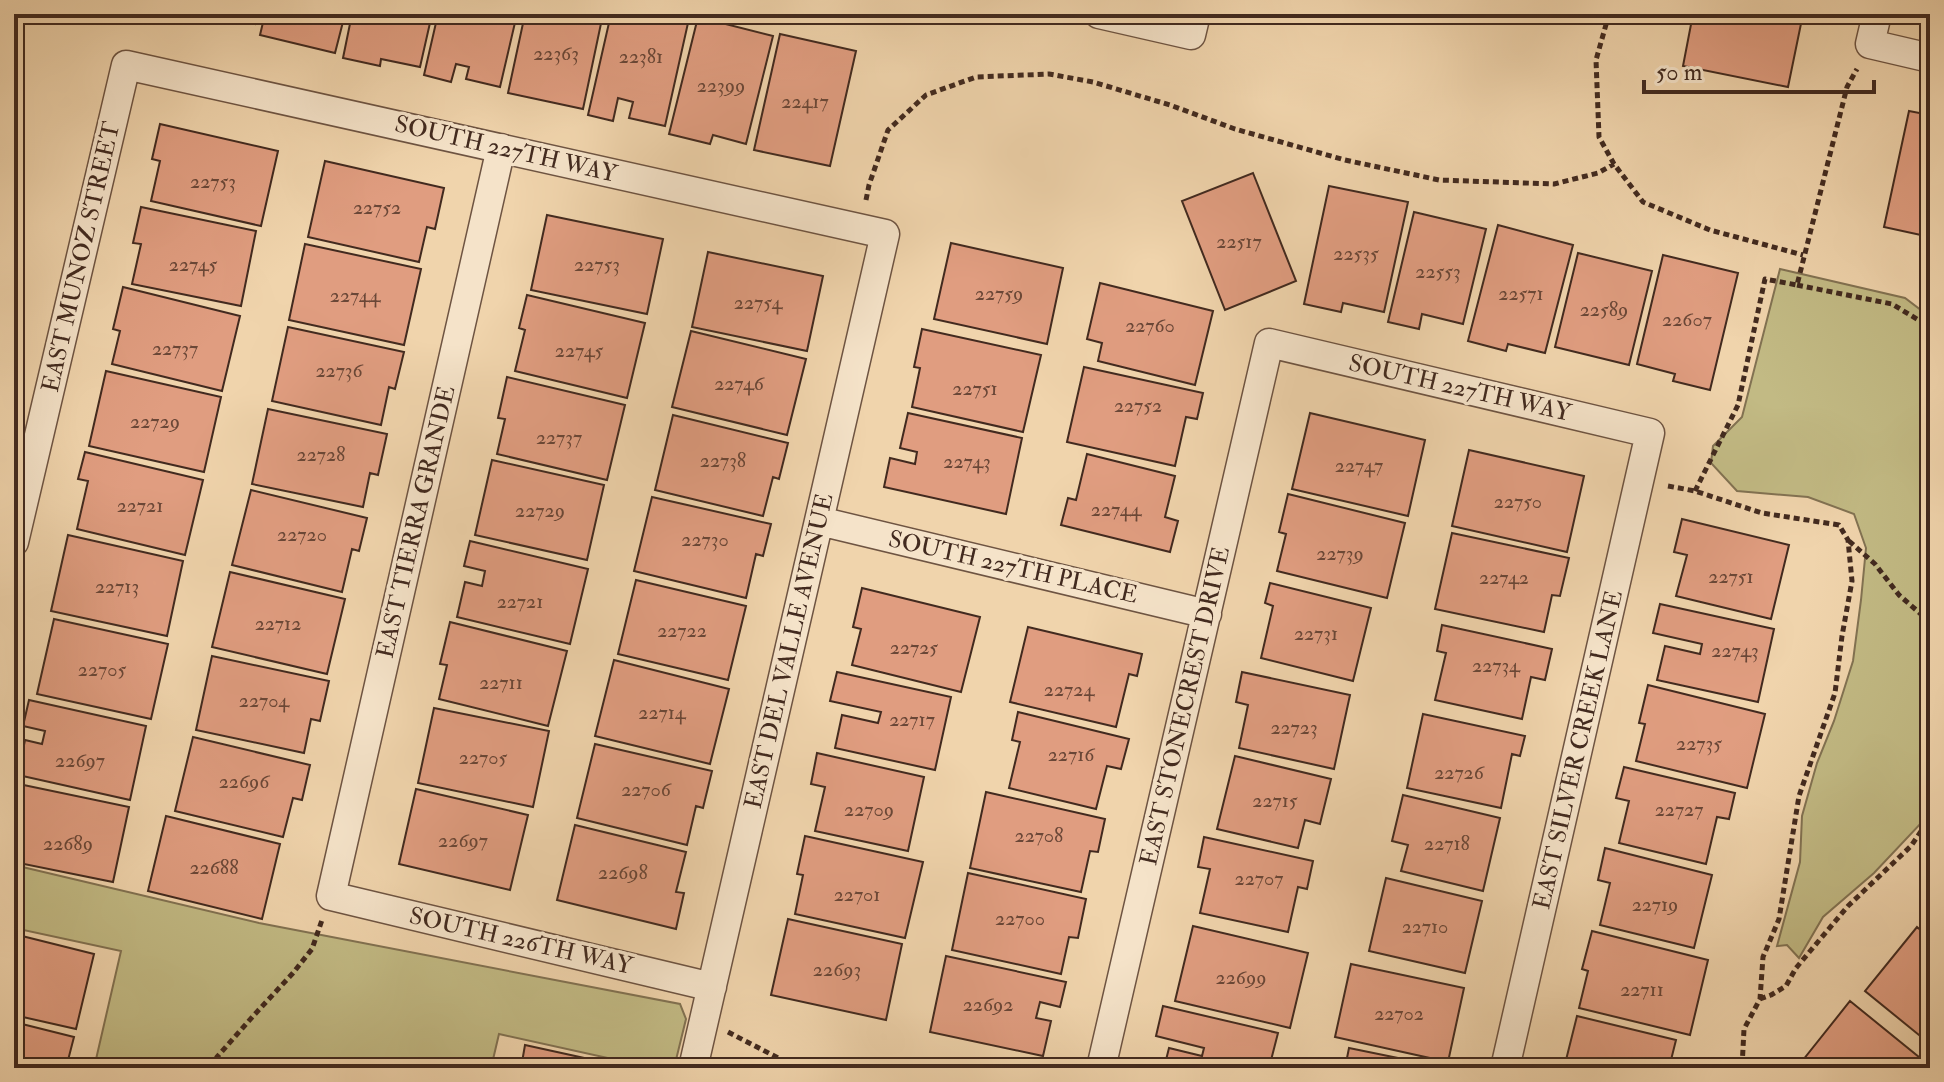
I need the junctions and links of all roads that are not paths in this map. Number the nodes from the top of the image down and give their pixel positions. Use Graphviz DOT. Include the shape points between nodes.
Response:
graph roads {
  1 [pos="1099,14"];
  2 [pos="1877,14"];
  3 [pos="1193,24"];
  4 [pos="1930,58"];
  5 [pos="126,65"];
  6 [pos="501,148"];
  7 [pos="873,231"];
  8 [pos="1269,343"];
  9 [pos="1650,433"];
  10 [pos="819,521"];
  11 [pos="14,542"];
  12 [pos="1207,614"];
  13 [pos="331,896"];
  14 [pos="712,987"];
  15 [pos="693,1068"];
  16 [pos="1101,1068"];
  17 [pos="1505,1068"];
  1 -- 3 [label="street"];
  2 -- 4 [label="street" via="1870,44"];
  5 -- 6 [label="street, SOUTH 227TH WAY"];
  5 -- 11 [label="street, EAST MUNOZ STREET"];
  6 -- 7 [label="street, SOUTH 227TH WAY"];
  6 -- 13 [label="street, EAST TIERRA GRANDE"];
  7 -- 10 [label="street, EAST DEL VALLE AVENUE"];
  8 -- 9 [label="street, SOUTH 227TH WAY"];
  8 -- 12 [label="street, EAST STONECREST DRIVE"];
  9 -- 17 [label="street, EAST SILVER CREEK LANE"];
  10 -- 12 [label="street, SOUTH 227TH PLACE"];
  10 -- 14 [label="street, EAST DEL VALLE AVENUE"];
  12 -- 16 [label="street, EAST STONECREST DRIVE"];
  13 -- 14 [label="street, SOUTH 226TH WAY"];
  14 -- 15 [label="street, EAST DEL VALLE AVENUE"];
}
